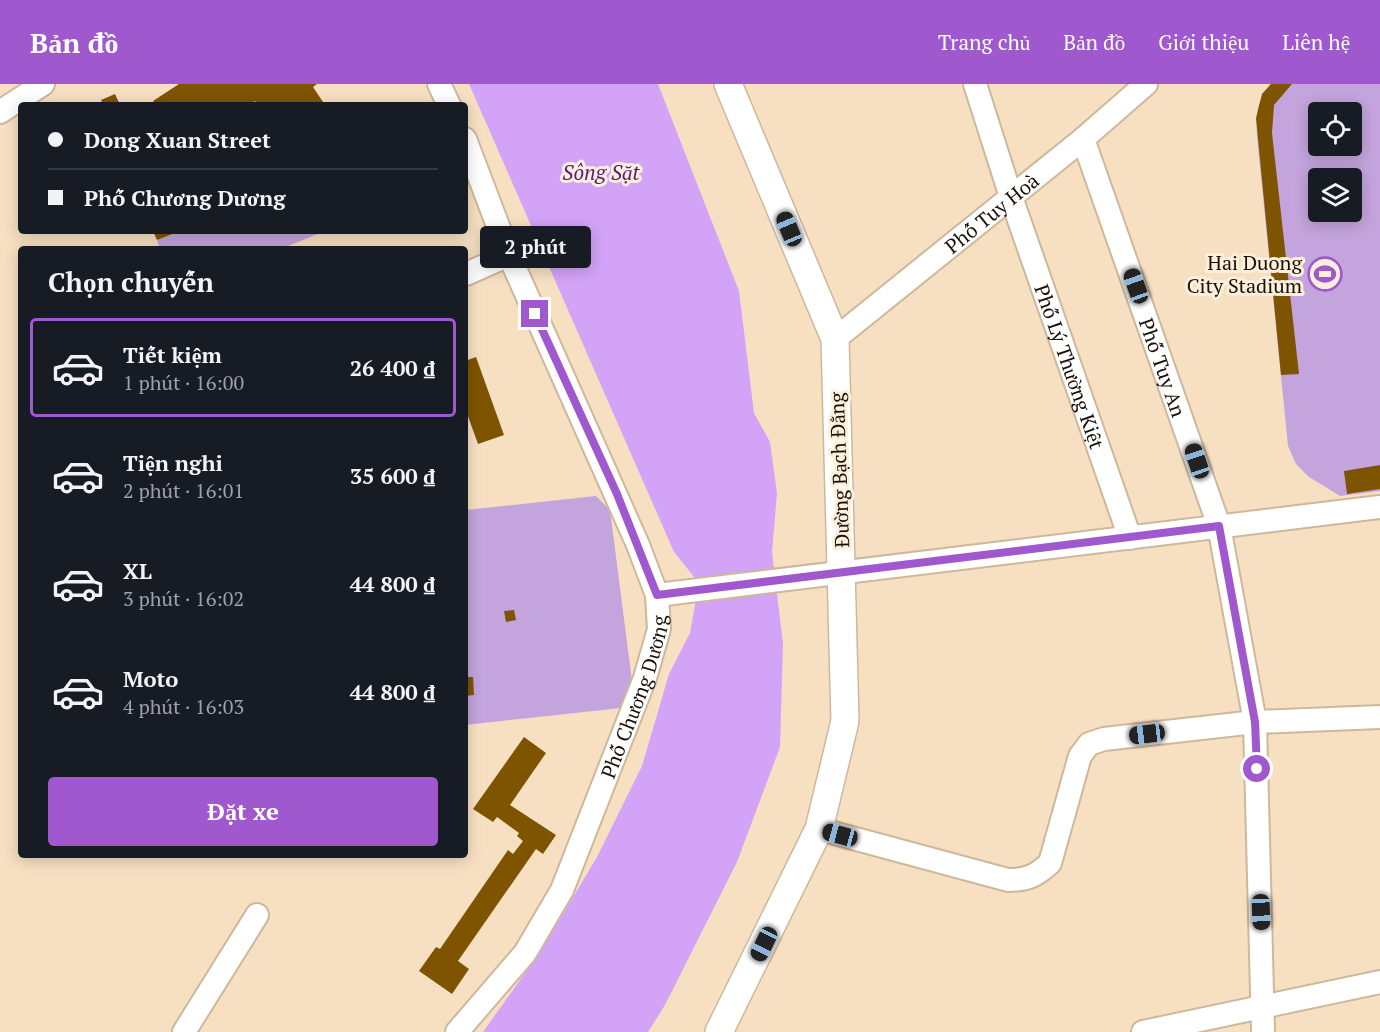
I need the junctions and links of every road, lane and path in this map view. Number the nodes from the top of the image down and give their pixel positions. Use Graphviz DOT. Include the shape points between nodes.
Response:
graph roads {
  1 [pos="43,84"];
  2 [pos="439,84"];
  3 [pos="728,84"];
  4 [pos="975,84"];
  5 [pos="1146,84"];
  6 [pos="448,102"];
  7 [pos="0,112"];
  8 [pos="1083,139"];
  9 [pos="468,147"];
  10 [pos="1011,197"];
  11 [pos="509,255"];
  12 [pos="468,273"];
  13 [pos="835,339"];
  14 [pos="1380,507"];
  15 [pos="1219,526"];
  16 [pos="1130,538"];
  17 [pos="843,573"];
  18 [pos="668,595"];
  19 [pos="1380,717"];
  20 [pos="1255,722"];
  21 [pos="819,829"];
  22 [pos="257,915"];
  23 [pos="1380,982"];
  24 [pos="1263,1008"];
  25 [pos="184,1032"];
  26 [pos="457,1032"];
  27 [pos="719,1032"];
  28 [pos="1143,1032"];
  29 [pos="1263,1032"];
  1 -- 7 [label="street"];
  2 -- 6 [label="street"];
  3 -- 13 [label="main road, Đường Bạch Đằng"];
  4 -- 10 [label="street, Phố Lý Thường Kiệt"];
  5 -- 8 [label="street, Phố Tuy Hoà"];
  8 -- 10 [label="street, Phố Tuy Hoà"];
  8 -- 15 [label="street, Phố Tuy An"];
  9 -- 11 [label="street, Phố Chương Dương"];
  10 -- 13 [label="street, Phố Tuy Hoà"];
  10 -- 16 [label="street, Phố Lý Thường Kiệt"];
  11 -- 12 [label="street"];
  11 -- 18 [label="street, Phố Chương Dương" via="617,494"];
  13 -- 17 [label="main road, Đường Bạch Đằng"];
  14 -- 15 [label="street"];
  15 -- 16 [label="street"];
  15 -- 20 [label="street, Phố Tuy An"];
  16 -- 17 [label="street"];
  17 -- 18 [label="street"];
  17 -- 21 [label="main road, Đường Bạch Đằng" via="845,720"];
  18 -- 26 [label="street, Phố Chương Dương" via="645,678 562,890 525,953"];
  19 -- 20 [label="street"];
  20 -- 21 [label="street" via="1089,744 1080,756 1050,863 1024,880 1008,880"];
  20 -- 24 [label="street, Phố Tuy An"];
  21 -- 27 [label="main road, Đường Bạch Đằng"];
  22 -- 25 [label="street"];
  23 -- 24 [label="street"];
  24 -- 28 [label="street"];
  24 -- 29 [label="street, Phố Tuy An"];
}
